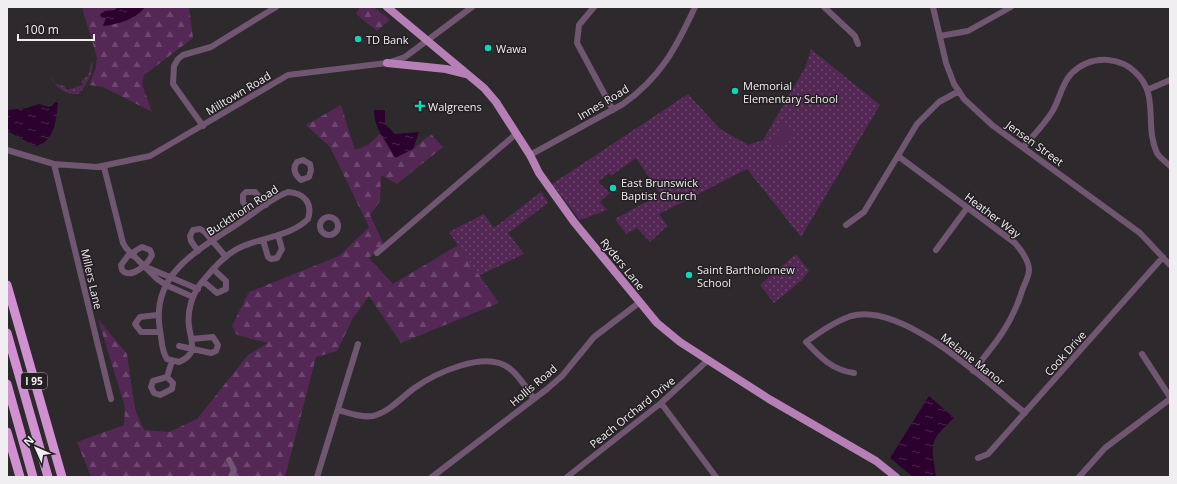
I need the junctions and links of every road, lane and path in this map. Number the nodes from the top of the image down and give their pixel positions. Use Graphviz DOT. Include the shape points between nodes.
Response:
graph roads {
  1 [pos="276,7"];
  2 [pos="387,7"];
  3 [pos="472,7"];
  4 [pos="594,7"];
  5 [pos="695,7"];
  6 [pos="824,7"];
  7 [pos="934,7"];
  8 [pos="1011,7"];
  9 [pos="940,36"];
  10 [pos="428,40"];
  11 [pos="858,44"];
  12 [pos="388,63"];
  13 [pos="468,74"];
  14 [pos="1170,80"];
  15 [pos="1148,90"];
  16 [pos="959,91"];
  17 [pos="613,110"];
  18 [pos="202,126"];
  19 [pos="516,134"];
  20 [pos="1023,147"];
  21 [pos="7,150"];
  22 [pos="530,155"];
  23 [pos="898,156"];
  24 [pos="54,164"];
  25 [pos="1170,166"];
  26 [pos="104,167"];
  27 [pos="301,180"];
  28 [pos="295,193"];
  29 [pos="266,205"];
  30 [pos="967,208"];
  31 [pos="252,214"];
  32 [pos="308,219"];
  33 [pos="319,224"];
  34 [pos="846,225"];
  35 [pos="278,234"];
  36 [pos="262,240"];
  37 [pos="213,241"];
  38 [pos="936,250"];
  39 [pos="198,251"];
  40 [pos="377,253"];
  41 [pos="132,255"];
  42 [pos="226,257"];
  43 [pos="1163,258"];
  44 [pos="1170,265"];
  45 [pos="143,266"];
  46 [pos="213,269"];
  47 [pos="170,276"];
  48 [pos="203,281"];
  49 [pos="7,285"];
  50 [pos="166,285"];
  51 [pos="198,289"];
  52 [pos="193,297"];
  53 [pos="640,302"];
  54 [pos="157,315"];
  55 [pos="160,332"];
  56 [pos="7,333"];
  57 [pos="192,339"];
  58 [pos="358,344"];
  59 [pos="179,346"];
  60 [pos="192,349"];
  61 [pos="1142,354"];
  62 [pos="708,360"];
  63 [pos="172,361"];
  64 [pos="973,371"];
  65 [pos="854,373"];
  66 [pos="167,377"];
  67 [pos="7,384"];
  68 [pos="534,398"];
  69 [pos="1170,398"];
  70 [pos="111,399"];
  71 [pos="661,404"];
  72 [pos="338,410"];
  73 [pos="1025,413"];
  74 [pos="7,432"];
  75 [pos="978,458"];
  76 [pos="229,460"];
  77 [pos="20,477"];
  78 [pos="33,477"];
  79 [pos="48,477"];
  80 [pos="62,477"];
  81 [pos="232,477"];
  82 [pos="317,477"];
  83 [pos="432,477"];
  84 [pos="567,477"];
  85 [pos="716,477"];
  86 [pos="896,477"];
  87 [pos="1079,477"];
  1 -- 18 [label="street" via="210,47 178,59 173,84"];
  2 -- 10 [label="main road, Ryders Lane"];
  3 -- 10 [label="street, Milltown Road"];
  4 -- 17 [label="street" via="579,25 577,43"];
  5 -- 17 [label="street, Innes Road" via="678,43 660,70 637,94"];
  6 -- 11 [label="street" via="855,36"];
  7 -- 9 [label="street, Jensen Street"];
  8 -- 9 [label="street" via="968,31"];
  9 -- 16 [label="street, Jensen Street" via="946,63"];
  10 -- 12 [label="street, Milltown Road" via="405,57"];
  10 -- 13 [label="main road, Ryders Lane"];
  12 -- 13 [label="main road"];
  12 -- 18 [label="street, Milltown Road" via="288,75"];
  13 -- 19 [label="main road, Ryders Lane" via="496,102"];
  14 -- 15 [label="street"];
  15 -- 20 [label="street" via="1139,76 1124,65 1105,60 1086,64 1067,79 1053,111"];
  15 -- 25 [label="street" via="1154,146"];
  16 -- 20 [label="street, Jensen Street" via="981,115"];
  16 -- 23 [label="street" via="939,102 917,124"];
  17 -- 22 [label="street, Innes Road"];
  18 -- 26 [label="street, Milltown Road" via="150,156"];
  19 -- 22 [label="main road, Ryders Lane"];
  19 -- 40 [label="street"];
  20 -- 43 [label="street, Jensen Street" via="1140,233"];
  21 -- 24 [label="street, Milltown Road"];
  22 -- 53 [label="main road, Ryders Lane" via="539,173 574,222"];
  23 -- 30 [label="street, Heather Way"];
  23 -- 34 [label="street" via="864,212"];
  24 -- 26 [label="street, Milltown Road"];
  24 -- 70 [label="street, Millers Lane"];
  26 -- 41 [label="street" via="123,243"];
  27 -- 28 [label="street"];
  28 -- 29 [label="street, Buckthorn Road" via="282,194"];
  28 -- 32 [label="street, Buckthorn Road" via="308,201"];
  29 -- 31 [label="street, Buckthorn Road"];
  29 -- 31 [label="street" via="257,193 246,192 242,198 243,202"];
  30 -- 38 [label="street"];
  30 -- 64 [label="street, Heather Way" via="1015,243 1022,252 1029,270 1016,311 999,339"];
  31 -- 37 [label="street, Buckthorn Road"];
  32 -- 33 [label="street"];
  32 -- 35 [label="street" via="296,228"];
  35 -- 36 [label="street"];
  35 -- 36 [label="street" via="282,249 274,259 268,257"];
  36 -- 42 [label="street" via="241,247"];
  37 -- 39 [label="street, Buckthorn Road"];
  37 -- 39 [label="street" via="200,228 193,230 190,239"];
  37 -- 42 [label="street"];
  39 -- 47 [label="street, Buckthorn Road" via="178,266"];
  41 -- 45 [label="street"];
  41 -- 45 [label="street" via="142,247 150,250 152,255"];
  41 -- 45 [label="street" via="121,264 124,273 130,274"];
  42 -- 46 [label="street"];
  43 -- 44 [label="street, Jensen Street"];
  43 -- 73 [label="street, Cook Drive"];
  45 -- 47 [label="street"];
  45 -- 50 [label="street"];
  46 -- 48 [label="street"];
  46 -- 48 [label="street" via="226,280 227,286 221,293 217,293"];
  47 -- 50 [label="street, Buckthorn Road"];
  47 -- 51 [label="street"];
  48 -- 51 [label="street"];
  49 -- 80 [label="highway, I 95"];
  50 -- 52 [label="street"];
  50 -- 54 [label="street, Buckthorn Road"];
  51 -- 52 [label="street"];
  52 -- 57 [label="street" via="189,313"];
  53 -- 62 [label="main road, Ryders Lane" via="657,323"];
  53 -- 68 [label="street, Hollis Road" via="594,337 562,376"];
  54 -- 55 [label="street, Buckthorn Road"];
  54 -- 55 [label="street" via="140,317 136,321 138,330"];
  55 -- 63 [label="street, Buckthorn Road" via="163,352 167,359"];
  56 -- 79 [label="highway, I 95"];
  57 -- 60 [label="street"];
  57 -- 60 [label="street" via="213,337 218,345 216,351 211,353"];
  58 -- 72 [label="street"];
  59 -- 60 [label="street"];
  60 -- 63 [label="street" via="184,360"];
  61 -- 69 [label="street"];
  62 -- 71 [label="street, Peach Orchard Drive"];
  62 -- 86 [label="main road, Ryders Lane" via="876,461"];
  63 -- 66 [label="street"];
  64 -- 65 [label="street, Melanie Manor" via="938,343 880,315 852,316 826,327 806,342 824,362 842,372"];
  64 -- 73 [label="street, Melanie Manor"];
  67 -- 78 [label="highway, I 95"];
  68 -- 72 [label="street" via="510,368 490,362 471,363 450,369 415,388 378,414 360,416"];
  68 -- 83 [label="street, Hollis Road"];
  69 -- 87 [label="street" via="1105,448"];
  71 -- 84 [label="street, Peach Orchard Drive"];
  71 -- 85 [label="street"];
  72 -- 82 [label="street"];
  73 -- 75 [label="street, Cook Drive" via="988,454"];
  74 -- 77 [label="highway"];
  76 -- 81 [label="street" via="234,470"];
}
